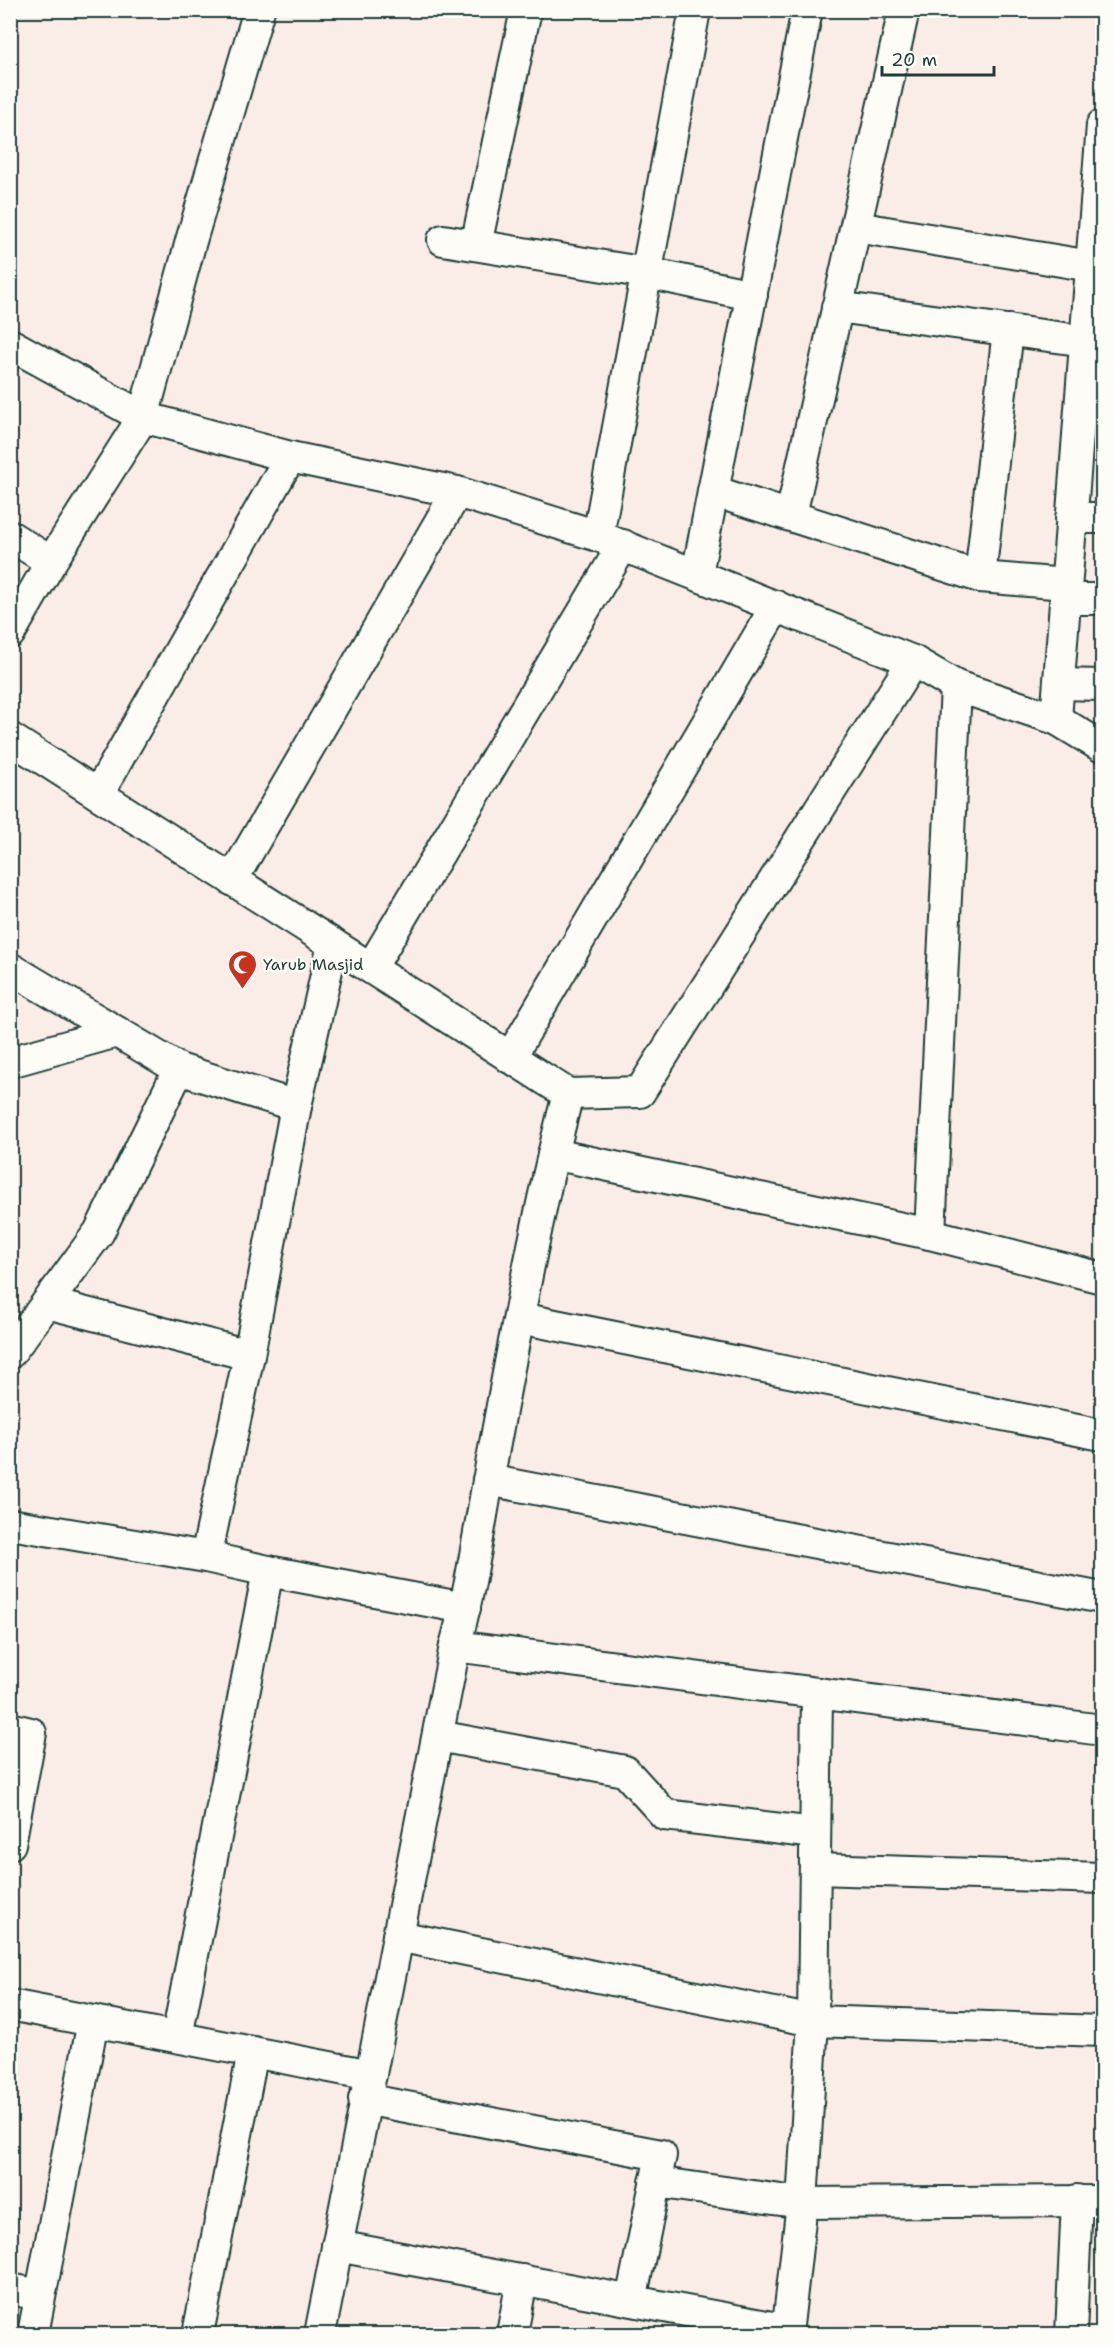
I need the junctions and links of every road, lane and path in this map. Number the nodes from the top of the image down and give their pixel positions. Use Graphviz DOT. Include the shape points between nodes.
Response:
graph roads {
  1 [pos="259,10"];
  2 [pos="526,10"];
  3 [pos="695,10"];
  4 [pos="807,10"];
  5 [pos="904,10"];
  6 [pos="1102,125"];
  7 [pos="1100,181"];
  8 [pos="856,227"];
  9 [pos="443,240"];
  10 [pos="476,246"];
  11 [pos="1097,266"];
  12 [pos="647,273"];
  13 [pos="752,295"];
  14 [pos="837,307"];
  15 [pos="1008,330"];
  16 [pos="1086,341"];
  17 [pos="10,344"];
  18 [pos="142,417"];
  19 [pos="290,457"];
  20 [pos="713,491"];
  21 [pos="457,492"];
  22 [pos="791,515"];
  23 [pos="1071,518"];
  24 [pos="1102,518"];
  25 [pos="10,536"];
  26 [pos="610,540"];
  27 [pos="51,562"];
  28 [pos="697,574"];
  29 [pos="980,577"];
  30 [pos="1066,591"];
  31 [pos="1102,599"];
  32 [pos="776,606"];
  33 [pos="10,633"];
  34 [pos="913,662"];
  35 [pos="1059,684"];
  36 [pos="1102,685"];
  37 [pos="956,686"];
  38 [pos="1056,719"];
  39 [pos="10,738"];
  40 [pos="1102,747"];
  41 [pos="98,794"];
  42 [pos="232,880"];
  43 [pos="333,944"];
  44 [pos="10,968"];
  45 [pos="370,968"];
  46 [pos="117,1032"];
  47 [pos="510,1058"];
  48 [pos="10,1062"];
  49 [pos="179,1070"];
  50 [pos="568,1094"];
  51 [pos="296,1106"];
  52 [pos="553,1154"];
  53 [pos="930,1234"];
  54 [pos="1102,1278"];
  55 [pos="47,1303"];
  56 [pos="520,1318"];
  57 [pos="10,1353"];
  58 [pos="249,1355"];
  59 [pos="1102,1435"];
  60 [pos="488,1480"];
  61 [pos="10,1524"];
  62 [pos="207,1557"];
  63 [pos="268,1571"];
  64 [pos="1102,1598"];
  65 [pos="465,1608"];
  66 [pos="455,1646"];
  67 [pos="817,1693"];
  68 [pos="10,1728"];
  69 [pos="1102,1730"];
  70 [pos="438,1736"];
  71 [pos="815,1833"];
  72 [pos="10,1844"];
  73 [pos="815,1869"];
  74 [pos="1102,1878"];
  75 [pos="398,1936"];
  76 [pos="10,2005"];
  77 [pos="93,2021"];
  78 [pos="813,2021"];
  79 [pos="1102,2031"];
  80 [pos="177,2037"];
  81 [pos="253,2052"];
  82 [pos="368,2087"];
  83 [pos="655,2182"];
  84 [pos="1090,2201"];
  85 [pos="802,2203"];
  86 [pos="337,2246"];
  87 [pos="522,2280"];
  88 [pos="10,2289"];
  89 [pos="40,2295"];
  90 [pos="631,2301"];
  91 [pos="787,2332"];
  92 [pos="33,2334"];
  93 [pos="198,2334"];
  94 [pos="320,2334"];
  95 [pos="512,2334"];
  96 [pos="1071,2334"];
  1 -- 18 [label="street"];
  2 -- 10 [label="street"];
  3 -- 12 [label="street"];
  4 -- 13 [label="street"];
  5 -- 8 [label="street"];
  6 -- 7 [label="street"];
  7 -- 11 [label="street"];
  8 -- 11 [label="street"];
  8 -- 14 [label="street"];
  9 -- 10 [label="street"];
  10 -- 12 [label="street"];
  11 -- 16 [label="street"];
  12 -- 13 [label="street"];
  12 -- 26 [label="street"];
  13 -- 20 [label="street"];
  14 -- 15 [label="street"];
  14 -- 22 [label="street"];
  15 -- 16 [label="street"];
  15 -- 29 [label="street"];
  16 -- 23 [label="street"];
  17 -- 18 [label="street"];
  18 -- 19 [label="street"];
  18 -- 27 [label="street"];
  19 -- 21 [label="street"];
  19 -- 41 [label="street"];
  20 -- 22 [label="street"];
  20 -- 28 [label="street"];
  21 -- 26 [label="street"];
  21 -- 42 [label="street"];
  22 -- 29 [label="street"];
  23 -- 24 [label="street"];
  23 -- 30 [label="street"];
  25 -- 27 [label="street"];
  26 -- 28 [label="street"];
  26 -- 45 [label="street"];
  27 -- 33 [label="street"];
  28 -- 32 [label="street"];
  29 -- 30 [label="street"];
  30 -- 31 [label="street"];
  30 -- 35 [label="street"];
  32 -- 34 [label="street"];
  32 -- 47 [label="street"];
  34 -- 37 [label="street"];
  34 -- 50 [label="street" via="640,1092"];
  35 -- 36 [label="street"];
  35 -- 38 [label="street"];
  37 -- 38 [label="street"];
  37 -- 53 [label="street"];
  38 -- 40 [label="street"];
  39 -- 41 [label="street"];
  41 -- 42 [label="street"];
  42 -- 43 [label="street"];
  43 -- 45 [label="street"];
  43 -- 51 [label="street"];
  44 -- 46 [label="street"];
  45 -- 47 [label="street"];
  46 -- 48 [label="street"];
  46 -- 49 [label="street"];
  47 -- 50 [label="street"];
  49 -- 51 [label="street"];
  49 -- 55 [label="street" via="99,1232"];
  50 -- 52 [label="street"];
  51 -- 58 [label="street"];
  52 -- 53 [label="street"];
  52 -- 56 [label="street"];
  53 -- 54 [label="street"];
  55 -- 57 [label="street"];
  55 -- 58 [label="street"];
  56 -- 59 [label="street"];
  56 -- 60 [label="street"];
  58 -- 62 [label="street"];
  60 -- 64 [label="street"];
  60 -- 65 [label="street"];
  61 -- 62 [label="street"];
  62 -- 63 [label="street"];
  63 -- 65 [label="street"];
  63 -- 80 [label="street"];
  65 -- 66 [label="street"];
  66 -- 67 [label="street"];
  66 -- 70 [label="street"];
  67 -- 69 [label="street"];
  67 -- 71 [label="street"];
  68 -- 72 [label="street" via="31,1733"];
  70 -- 71 [label="street" via="625,1771 665,1815"];
  70 -- 75 [label="street"];
  71 -- 73 [label="street"];
  73 -- 74 [label="street"];
  73 -- 78 [label="street"];
  75 -- 78 [label="street"];
  75 -- 82 [label="street"];
  76 -- 77 [label="street"];
  77 -- 80 [label="street"];
  77 -- 89 [label="street"];
  78 -- 79 [label="street"];
  78 -- 85 [label="street"];
  80 -- 81 [label="street"];
  81 -- 82 [label="street"];
  81 -- 93 [label="street"];
  82 -- 83 [label="street" via="661,2155"];
  82 -- 86 [label="street"];
  83 -- 85 [label="street"];
  83 -- 90 [label="street"];
  84 -- 85 [label="street"];
  84 -- 96 [label="street"];
  85 -- 91 [label="street"];
  86 -- 87 [label="street"];
  86 -- 94 [label="street"];
  87 -- 90 [label="street"];
  87 -- 95 [label="street"];
  88 -- 89 [label="street"];
  89 -- 92 [label="street"];
  90 -- 91 [label="street"];
}
